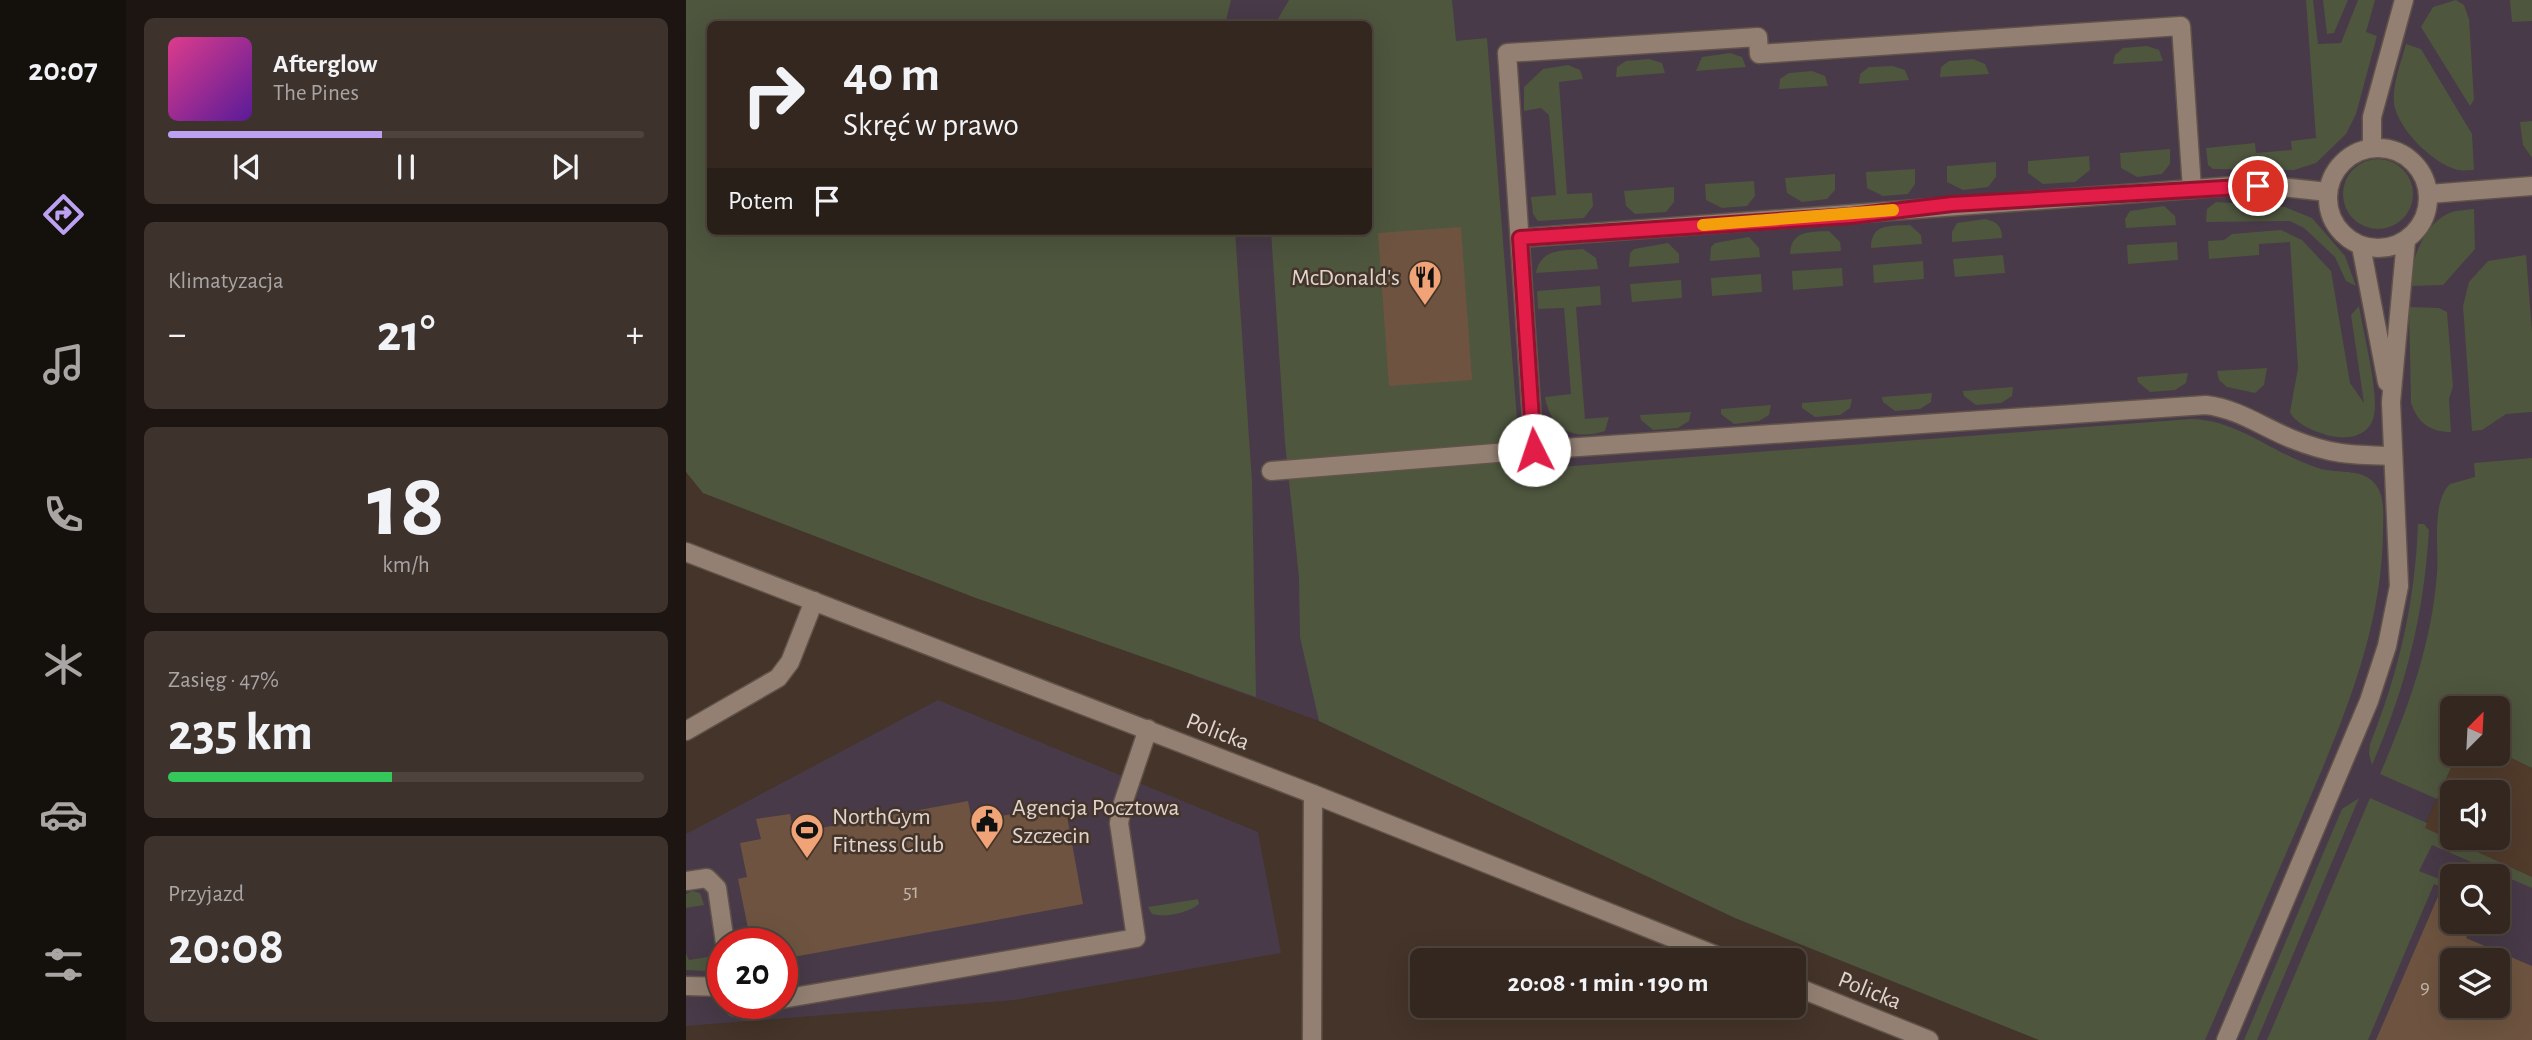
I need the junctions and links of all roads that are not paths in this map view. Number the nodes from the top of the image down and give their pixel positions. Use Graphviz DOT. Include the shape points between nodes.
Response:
graph roads {
  1 [pos="2404,0"];
  2 [pos="2372,148"];
  3 [pos="2532,186"];
  4 [pos="2192,189"];
  5 [pos="2328,192"];
  6 [pos="2429,194"];
  7 [pos="1520,238"];
  8 [pos="2406,240"];
  9 [pos="2361,246"];
  10 [pos="2391,402"];
  11 [pos="1534,450"];
  12 [pos="2393,456"];
  13 [pos="1271,471"];
  14 [pos="686,552"];
  15 [pos="814,601"];
  16 [pos="1147,729"];
  17 [pos="686,730"];
  18 [pos="1313,794"];
  19 [pos="686,881"];
  20 [pos="722,928"];
  21 [pos="1698,948"];
  22 [pos="686,986"];
  23 [pos="707,987"];
  24 [pos="1806,991"];
  25 [pos="798,996"];
  26 [pos="1312,1040"];
  27 [pos="1929,1040"];
  28 [pos="2226,1040"];
  1 -- 2 [label="street" via="2372,117"];
  2 -- 5 [label="street" via="2351,155 2335,171"];
  2 -- 6 [label="street" via="2392,149 2410,159 2423,174"];
  3 -- 6 [label="street"];
  4 -- 5 [label="street" via="2282,187"];
  4 -- 7 [label="street"];
  4 -- 7 [label="street" via="2181,26 1759,54 1758,37 1507,53"];
  5 -- 9 [label="street" via="2330,215 2342,233"];
  6 -- 8 [label="street" via="2419,228"];
  7 -- 11 [label="street"];
  8 -- 9 [label="street" via="2384,248"];
  8 -- 10 [label="street"];
  9 -- 10 [label="street"];
  10 -- 12 [label="street"];
  11 -- 12 [label="street" via="2206,405 2230,408 2337,455"];
  11 -- 13 [label="street"];
  12 -- 28 [label="street" via="2399,586 2387,646 2369,701"];
  14 -- 15 [label="street, Policka"];
  15 -- 16 [label="street, Policka"];
  15 -- 17 [label="street" via="790,662 778,678"];
  16 -- 18 [label="street, Policka"];
  16 -- 25 [label="street" via="1119,823 1136,938"];
  18 -- 21 [label="street, Policka"];
  18 -- 26 [label="street"];
  19 -- 20 [label="street" via="707,878 717,888"];
  22 -- 23 [label="street"];
  24 -- 27 [label="street, Policka"];
}
